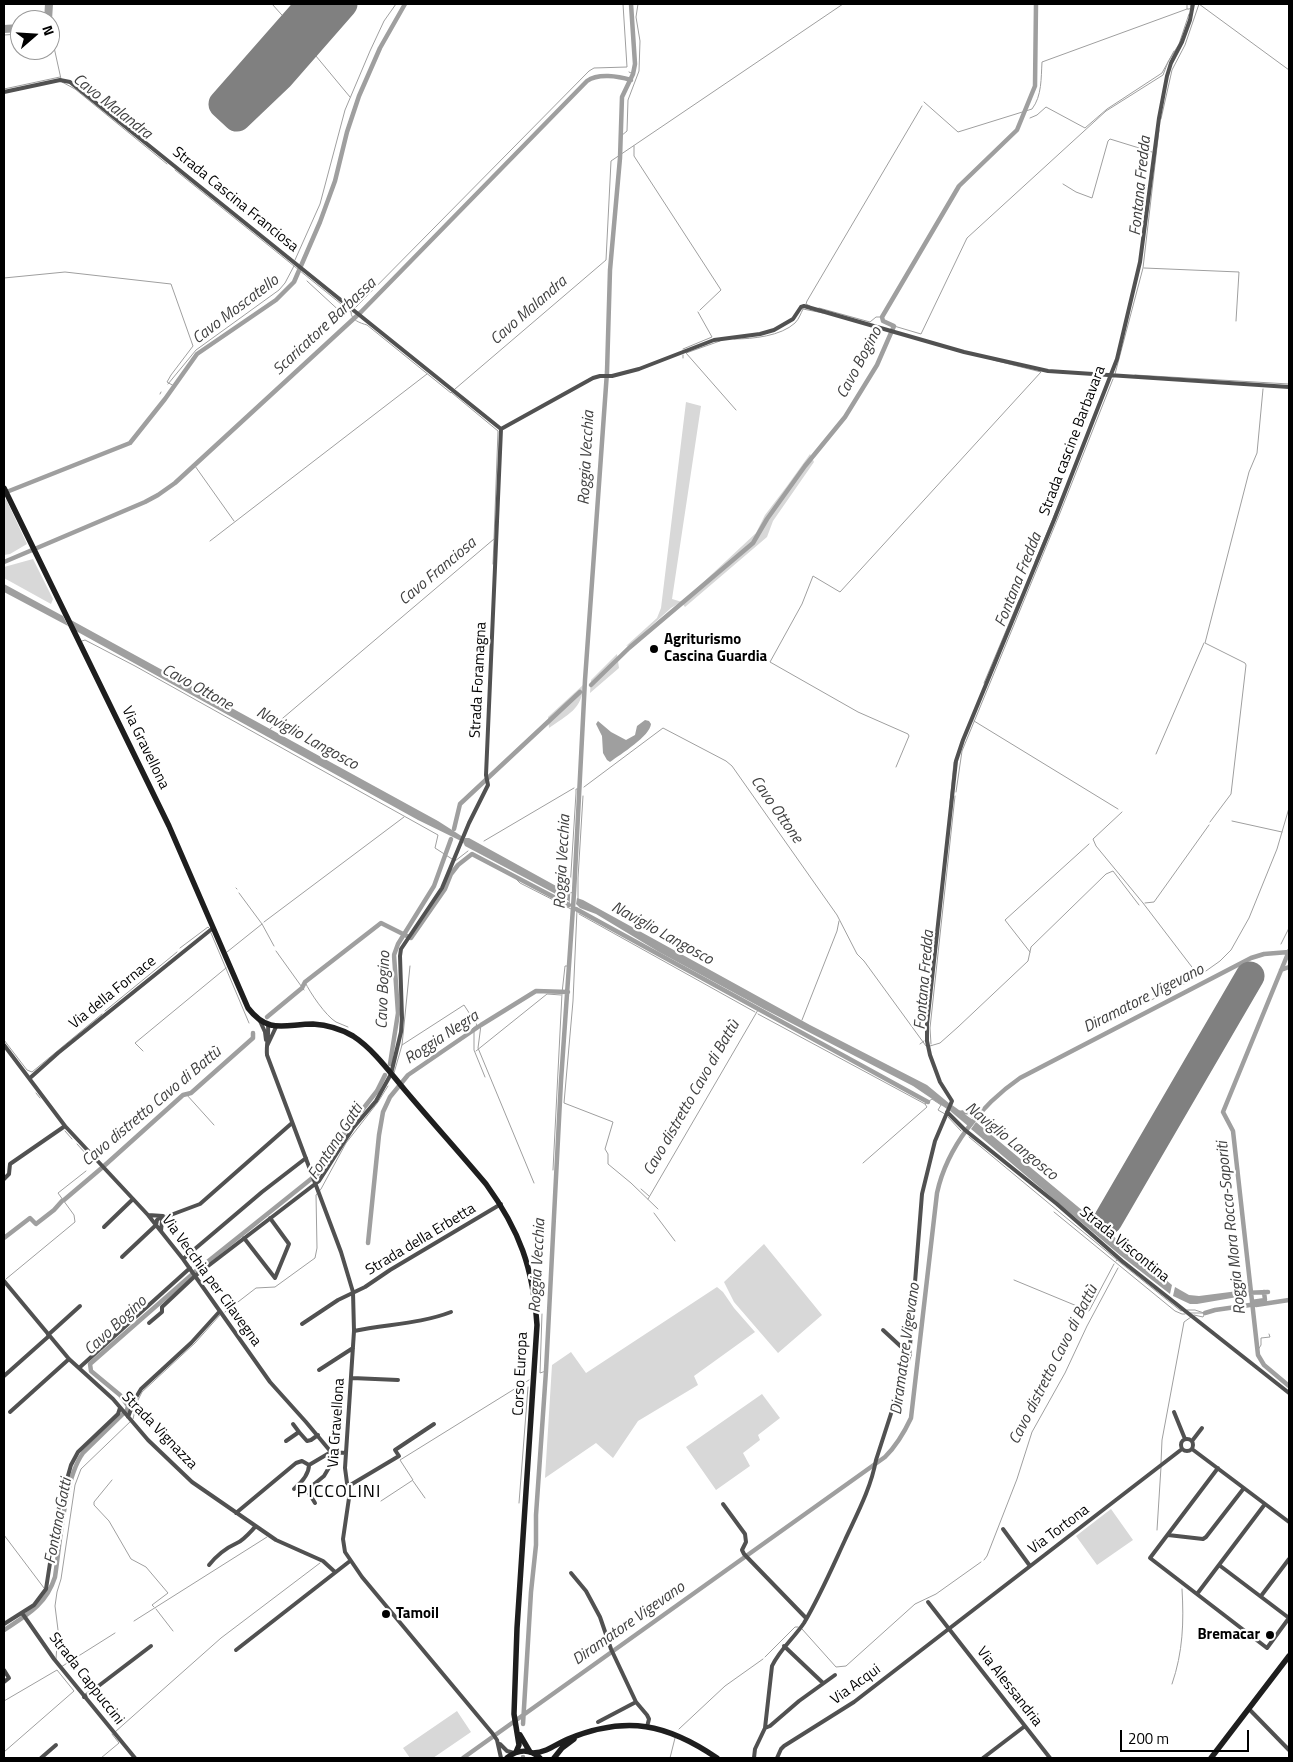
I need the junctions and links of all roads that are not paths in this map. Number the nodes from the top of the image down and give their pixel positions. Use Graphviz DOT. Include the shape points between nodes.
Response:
graph roads {
  1 [pos="1193,4"];
  2 [pos="4,92"];
  3 [pos="1111,376"];
  4 [pos="1289,386"];
  5 [pos="501,429"];
  6 [pos="5,491"];
  7 [pos="213,928"];
  8 [pos="260,1021"];
  9 [pos="268,1025"];
  10 [pos="279,1027"];
  11 [pos="266,1041"];
  12 [pos="4,1044"];
  13 [pos="266,1048"];
  14 [pos="391,1074"];
  15 [pos="30,1078"];
  16 [pos="946,1113"];
  17 [pos="292,1123"];
  18 [pos="65,1126"];
  19 [pos="306,1158"];
  20 [pos="4,1179"];
  21 [pos="316,1182"];
  22 [pos="133,1199"];
  23 [pos="501,1204"];
  24 [pos="148,1215"];
  25 [pos="162,1216"];
  26 [pos="168,1216"];
  27 [pos="270,1218"];
  28 [pos="156,1224"];
  29 [pos="104,1227"];
  30 [pos="161,1231"];
  31 [pos="244,1238"];
  32 [pos="122,1257"];
  33 [pos="183,1259"];
  34 [pos="190,1268"];
  35 [pos="195,1276"];
  36 [pos="4,1281"];
  37 [pos="353,1292"];
  38 [pos="80,1306"];
  39 [pos="220,1311"];
  40 [pos="451,1312"];
  41 [pos="149,1323"];
  42 [pos="302,1324"];
  43 [pos="883,1330"];
  44 [pos="354,1331"];
  45 [pos="49,1335"];
  46 [pos="353,1348"];
  47 [pos="910,1355"];
  48 [pos="69,1359"];
  49 [pos="80,1368"];
  50 [pos="318,1370"];
  51 [pos="4,1376"];
  52 [pos="352,1378"];
  53 [pos="398,1380"];
  54 [pos="1289,1393"];
  55 [pos="10,1412"];
  56 [pos="1174,1412"];
  57 [pos="127,1415"];
  58 [pos="293,1424"];
  59 [pos="434,1424"];
  60 [pos="1202,1428"];
  61 [pos="299,1432"];
  62 [pos="318,1435"];
  63 [pos="1185,1438"];
  64 [pos="286,1441"];
  65 [pos="1192,1441"];
  66 [pos="1192,1448"];
  67 [pos="1182,1449"];
  68 [pos="331,1452"];
  69 [pos="346,1453"];
  70 [pos="337,1454"];
  71 [pos="309,1465"];
  72 [pos="1218,1468"];
  73 [pos="347,1487"];
  74 [pos="1244,1488"];
  75 [pos="294,1490"];
  76 [pos="315,1503"];
  77 [pos="723,1504"];
  78 [pos="1265,1504"];
  79 [pos="236,1512"];
  80 [pos="1289,1522"];
  81 [pos="256,1526"];
  82 [pos="1003,1529"];
  83 [pos="1168,1535"];
  84 [pos="1289,1559"];
  85 [pos="350,1561"];
  86 [pos="208,1565"];
  87 [pos="1219,1565"];
  88 [pos="1030,1566"];
  89 [pos="335,1572"];
  90 [pos="571,1573"];
  91 [pos="1197,1594"];
  92 [pos="1261,1596"];
  93 [pos="928,1602"];
  94 [pos="22,1613"];
  95 [pos="806,1618"];
  96 [pos="1289,1618"];
  97 [pos="4,1624"];
  98 [pos="949,1629"];
  99 [pos="151,1646"];
  100 [pos="784,1646"];
  101 [pos="236,1650"];
  102 [pos="1289,1656"];
  103 [pos="1287,1663"];
  104 [pos="4,1670"];
  105 [pos="835,1675"];
  106 [pos="4,1682"];
  107 [pos="823,1683"];
  108 [pos="84,1698"];
  109 [pos="636,1702"];
  110 [pos="1249,1709"];
  111 [pos="598,1722"];
  112 [pos="1025,1726"];
  113 [pos="647,1727"];
  114 [pos="765,1728"];
  115 [pos="517,1730"];
  116 [pos="578,1736"];
  117 [pos="497,1740"];
  118 [pos="56,1745"];
  119 [pos="1289,1750"];
  120 [pos="532,1752"];
  121 [pos="515,1753"];
  122 [pos="41,1758"];
  123 [pos="135,1758"];
  124 [pos="501,1758"];
  125 [pos="507,1758"];
  126 [pos="540,1758"];
  127 [pos="554,1758"];
  128 [pos="716,1758"];
  129 [pos="754,1758"];
  130 [pos="777,1758"];
  131 [pos="983,1758"];
  132 [pos="1050,1758"];
  133 [pos="1211,1758"];
  1 -- 3 [label="street, Strada cascine Barbavara" via="1190,20 1167,76 1140,262"];
  2 -- 5 [label="street, Strada Cascina Franciosa" via="61,80 70,82"];
  3 -- 4 [label="street"];
  3 -- 5 [label="street" via="1048,372 964,352 804,306 793,320 774,330 714,340 639,369 593,378"];
  3 -- 16 [label="street, Strada cascine Barbavara" via="956,762 927,1024 927,1041 937,1074 951,1098"];
  5 -- 14 [label="street, Strada Foramagna" via="488,783 442,888 408,937 400,956 402,1018"];
  6 -- 7 [label="main road, Via Gravellona" via="169,826"];
  7 -- 8 [label="main road, Via Gravellona" via="244,1001"];
  7 -- 15 [label="street, Via della Fornace"];
  8 -- 9 [label="main road, Via Gravellona"];
  8 -- 11 [label="street, Via Gravellona"];
  9 -- 10 [label="main road, Via Gravellona"];
  9 -- 11 [label="street, Via Gravellona"];
  10 -- 13 [label="street"];
  10 -- 14 [label="main road, Corso Europa" via="313,1024 339,1029 355,1038"];
  11 -- 13 [label="street, Via Gravellona"];
  12 -- 15 [label="street, Via Vecchia per Cilavegna"];
  13 -- 17 [label="street, Via Gravellona"];
  14 -- 21 [label="street" via="376,1101"];
  14 -- 23 [label="main road, Corso Europa"];
  15 -- 18 [label="street, Via Vecchia per Cilavegna"];
  16 -- 47 [label="street, Strada cascine Barbavara" via="935,1141 922,1194"];
  16 -- 54 [label="street, Strada Viscontina" via="1122,1261"];
  17 -- 19 [label="street, Via Gravellona"];
  17 -- 26 [label="street" via="200,1204"];
  18 -- 20 [label="street" via="10,1164"];
  18 -- 22 [label="street, Via Vecchia per Cilavegna"];
  19 -- 21 [label="street, Via Gravellona"];
  19 -- 33 [label="street"];
  21 -- 27 [label="street"];
  21 -- 37 [label="street, Via Gravellona"];
  22 -- 24 [label="street, Via Vecchia per Cilavegna"];
  22 -- 29 [label="street"];
  23 -- 37 [label="street, Strada della Erbetta"];
  23 -- 115 [label="main road, Corso Europa" via="530,1270 537,1325 517,1628 514,1714"];
  24 -- 25 [label="street"];
  24 -- 28 [label="street, Via Vecchia per Cilavegna"];
  25 -- 26 [label="street"];
  25 -- 28 [label="street"];
  26 -- 30 [label="street" via="162,1221"];
  27 -- 31 [label="street"];
  27 -- 31 [label="street" via="289,1244 275,1278"];
  28 -- 30 [label="street, Via Vecchia per Cilavegna"];
  28 -- 32 [label="street"];
  30 -- 33 [label="street, Via Vecchia per Cilavegna"];
  31 -- 35 [label="street"];
  33 -- 34 [label="street, Via Vecchia per Cilavegna"];
  34 -- 35 [label="street, Via Vecchia per Cilavegna"];
  34 -- 49 [label="street"];
  35 -- 39 [label="street, Via Vecchia per Cilavegna"];
  35 -- 41 [label="street"];
  36 -- 45 [label="street, Strada Vignazza"];
  37 -- 42 [label="street, Strada della Erbetta"];
  37 -- 44 [label="street, Via Gravellona"];
  38 -- 45 [label="street"];
  39 -- 57 [label="street" via="141,1389"];
  39 -- 62 [label="street, Via Vecchia per Cilavegna" via="270,1382"];
  40 -- 44 [label="street" via="424,1320"];
  43 -- 47 [label="street"];
  44 -- 46 [label="street, Via Gravellona"];
  45 -- 48 [label="street, Strada Vignazza"];
  45 -- 51 [label="street"];
  46 -- 50 [label="street"];
  46 -- 52 [label="street, Via Gravellona"];
  47 -- 95 [label="street, Strada cascine Barbavara" via="860,1507"];
  48 -- 49 [label="street, Strada Vignazza"];
  48 -- 55 [label="street"];
  49 -- 57 [label="street, Strada Vignazza"];
  52 -- 53 [label="street"];
  52 -- 69 [label="street, Via Gravellona"];
  56 -- 63 [label="street"];
  57 -- 79 [label="street, Strada Vignazza" via="159,1452 192,1482"];
  57 -- 94 [label="street" via="118,1414 78,1452 71,1465 58,1511 46,1589 34,1605"];
  58 -- 61 [label="street"];
  59 -- 73 [label="street" via="395,1450 399,1456"];
  60 -- 65 [label="street"];
  61 -- 62 [label="street" via="306,1440"];
  61 -- 64 [label="street"];
  62 -- 68 [label="street, Via Vecchia per Cilavegna"];
  63 -- 65 [label="street"];
  63 -- 67 [label="street" via="1181,1443"];
  65 -- 66 [label="street"];
  66 -- 67 [label="street"];
  66 -- 72 [label="street"];
  67 -- 88 [label="street, Via Tortona"];
  68 -- 70 [label="street"];
  68 -- 71 [label="street"];
  69 -- 70 [label="street"];
  69 -- 73 [label="street, Via Gravellona"];
  70 -- 76 [label="street" via="324,1476 307,1490"];
  71 -- 75 [label="street" via="306,1477"];
  71 -- 79 [label="street" via="302,1461 296,1463"];
  72 -- 74 [label="street"];
  72 -- 83 [label="street"];
  73 -- 85 [label="street, Via Gravellona" via="349,1498 342,1539"];
  74 -- 78 [label="street"];
  74 -- 83 [label="street" via="1206,1538"];
  77 -- 95 [label="street" via="745,1534 744,1554"];
  78 -- 80 [label="street"];
  78 -- 87 [label="street"];
  79 -- 81 [label="street, Strada Vignazza"];
  81 -- 86 [label="street"];
  81 -- 89 [label="street, Strada Vignazza" via="276,1540 323,1561"];
  82 -- 88 [label="street"];
  83 -- 91 [label="street" via="1150,1558"];
  84 -- 92 [label="street"];
  85 -- 89 [label="street"];
  85 -- 117 [label="street, Via Gravellona"];
  87 -- 91 [label="street"];
  87 -- 92 [label="street"];
  88 -- 98 [label="street, Via Tortona"];
  89 -- 101 [label="street"];
  90 -- 109 [label="street" via="600,1617"];
  91 -- 96 [label="street" via="1267,1648"];
  92 -- 96 [label="street"];
  93 -- 98 [label="street, Via Alessandria"];
  94 -- 97 [label="street"];
  94 -- 108 [label="street, Strada Cappuccini"];
  95 -- 100 [label="street, Strada cascine Barbavara"];
  98 -- 112 [label="street, Via Alessandria"];
  98 -- 130 [label="street, Via Acqui" via="843,1710 780,1748"];
  99 -- 108 [label="street"];
  100 -- 107 [label="street"];
  100 -- 114 [label="street, Strada cascine Barbavara" via="772,1666"];
  102 -- 103 [label="main road"];
  103 -- 110 [label="main road"];
  104 -- 106 [label="street" via="9,1678"];
  105 -- 107 [label="street"];
  107 -- 114 [label="street"];
  108 -- 123 [label="street, Strada Cappuccini"];
  109 -- 111 [label="street"];
  109 -- 113 [label="street" via="647,1715"];
  110 -- 119 [label="street"];
  110 -- 133 [label="main road"];
  112 -- 131 [label="street"];
  112 -- 132 [label="street, Via Alessandria"];
  113 -- 116 [label="main road" via="601,1728"];
  113 -- 128 [label="main road" via="681,1736"];
  114 -- 129 [label="street, Strada cascine Barbavara"];
  115 -- 120 [label="main road"];
  115 -- 121 [label="main road" via="519,1745"];
  116 -- 120 [label="main road" via="548,1750"];
  116 -- 127 [label="main road"];
  117 -- 121 [label="street" via="506,1751"];
  117 -- 124 [label="street, Via Gravellona"];
  118 -- 122 [label="street"];
  120 -- 121 [label="main road"];
  120 -- 126 [label="main road"];
  121 -- 125 [label="main road"];
}
